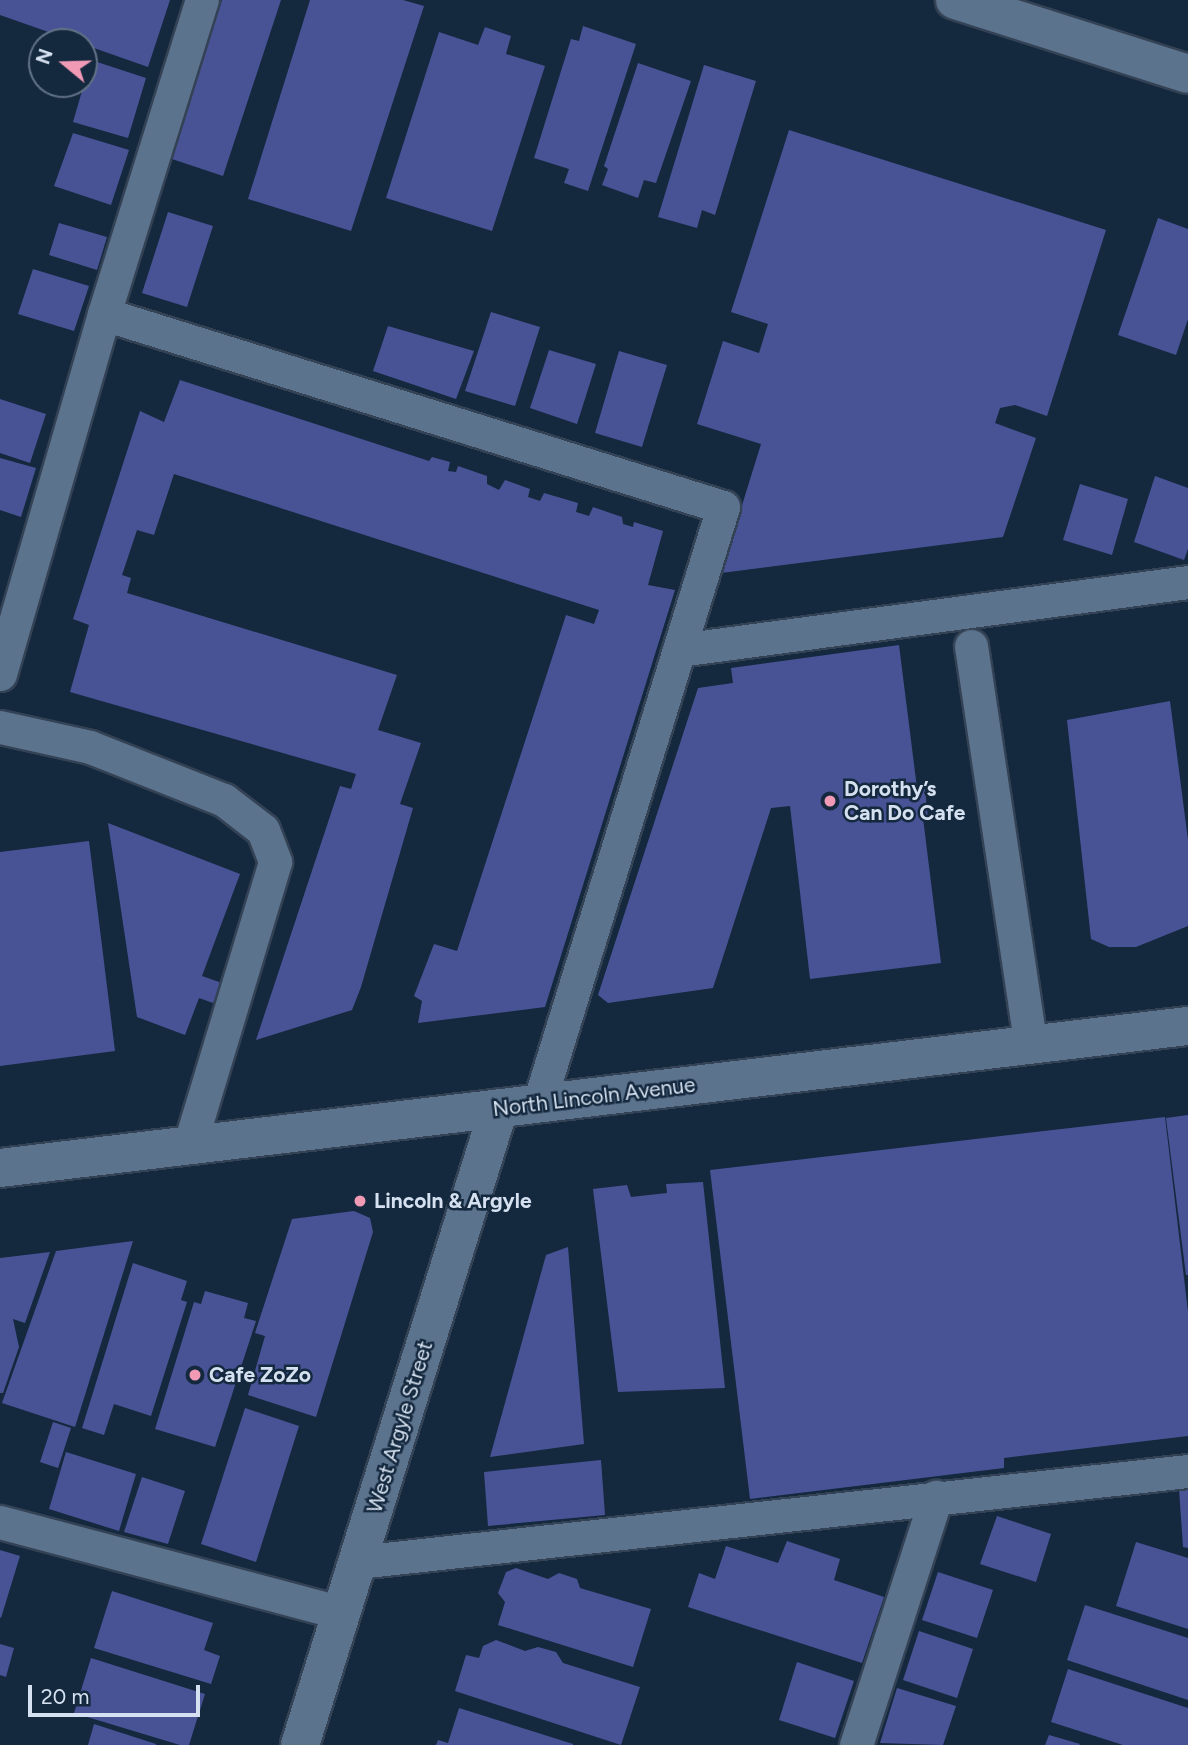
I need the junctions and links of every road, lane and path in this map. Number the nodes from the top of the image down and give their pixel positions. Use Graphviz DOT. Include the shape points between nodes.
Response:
graph roads {
  1 [pos="202,0"];
  2 [pos="955,0"];
  3 [pos="1188,74"];
  4 [pos="104,314"];
  5 [pos="1188,582"];
  6 [pos="971,646"];
  7 [pos="679,650"];
  8 [pos="0,674"];
  9 [pos="0,727"];
  10 [pos="1188,1026"];
  11 [pos="1031,1046"];
  12 [pos="539,1103"];
  13 [pos="499,1108"];
  14 [pos="190,1146"];
  15 [pos="0,1168"];
  16 [pos="1188,1471"];
  17 [pos="936,1497"];
  18 [pos="0,1522"];
  19 [pos="358,1562"];
  20 [pos="342,1613"];
  21 [pos="300,1745"];
  22 [pos="856,1745"];
  1 -- 4 [label="lane"];
  2 -- 3 [label="main road"];
  4 -- 7 [label="lane" via="723,507"];
  4 -- 8 [label="lane"];
  5 -- 7 [label="lane"];
  6 -- 11 [label="lane"];
  7 -- 12 [label="lane"];
  9 -- 14 [label="lane" via="90,747 224,800 263,830 275,862"];
  10 -- 11 [label="main road, North Lincoln Avenue"];
  11 -- 12 [label="main road, North Lincoln Avenue"];
  12 -- 13 [label="main road, North Lincoln Avenue"];
  13 -- 14 [label="main road, North Lincoln Avenue"];
  13 -- 19 [label="main road, West Argyle Street"];
  14 -- 15 [label="main road, North Lincoln Avenue"];
  16 -- 17 [label="lane"];
  17 -- 19 [label="lane"];
  17 -- 22 [label="lane"];
  18 -- 20 [label="lane"];
  19 -- 20 [label="main road, West Argyle Street"];
  20 -- 21 [label="main road, West Argyle Street"];
}
